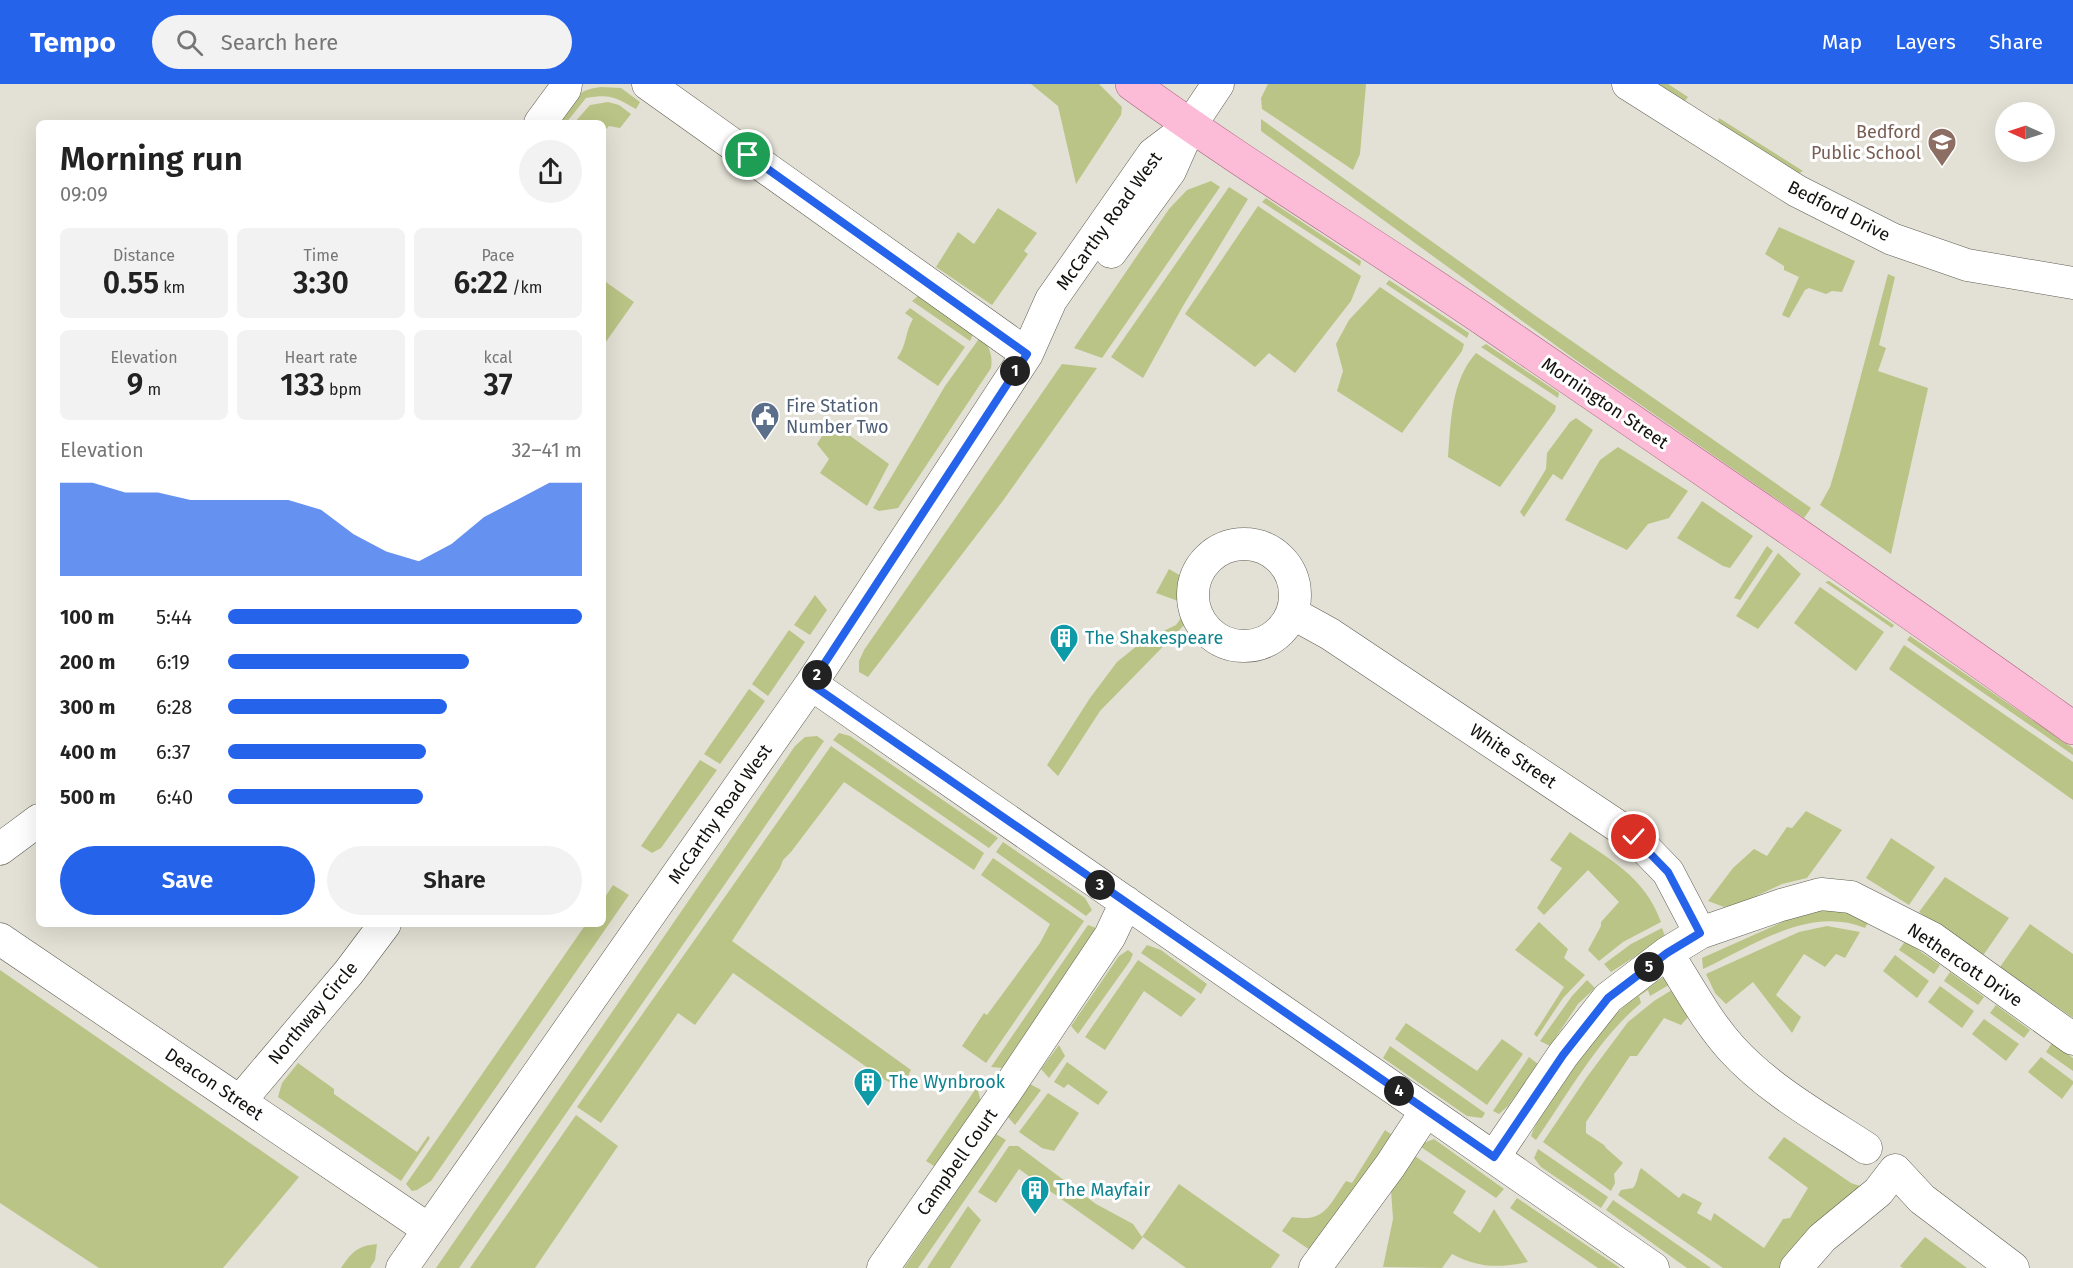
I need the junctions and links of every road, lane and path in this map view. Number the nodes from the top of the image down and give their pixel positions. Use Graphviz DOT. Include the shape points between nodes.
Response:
graph roads {
  1 [pos="648,84"];
  2 [pos="1132,84"];
  3 [pos="1218,84"];
  4 [pos="1628,84"];
  5 [pos="569,86"];
  6 [pos="542,120"];
  7 [pos="1190,126"];
  8 [pos="2073,282"];
  9 [pos="1027,354"];
  10 [pos="1292,613"];
  11 [pos="811,684"];
  12 [pos="2073,728"];
  13 [pos="36,822"];
  14 [pos="0,849"];
  15 [pos="1126,902"];
  16 [pos="382,927"];
  17 [pos="1700,933"];
  18 [pos="0,939"];
  19 [pos="1667,953"];
  20 [pos="2073,1039"];
  21 [pos="240,1101"];
  22 [pos="1426,1110"];
  23 [pos="1866,1148"];
  24 [pos="1494,1157"];
  25 [pos="428,1229"];
  26 [pos="402,1268"];
  27 [pos="883,1268"];
  28 [pos="1315,1268"];
  29 [pos="1653,1268"];
  30 [pos="1796,1268"];
  31 [pos="2013,1268"];
  1 -- 9 [label="street"];
  2 -- 7 [label="main road, Mornington Street"];
  3 -- 7 [label="street, McCarthy Road West"];
  4 -- 8 [label="street, Bedford Drive" via="1797,191 1892,238 1967,265"];
  5 -- 6 [label="street"];
  7 -- 9 [label="street, McCarthy Road West" via="1163,181 1061,321"];
  7 -- 12 [label="main road, Mornington Street" via="1710,474"];
  9 -- 11 [label="street, McCarthy Road West"];
  10 -- 17 [label="street, White Street" via="1330,634 1634,837 1668,872"];
  11 -- 15 [label="street"];
  11 -- 25 [label="street, McCarthy Road West"];
  13 -- 14 [label="street"];
  15 -- 22 [label="street"];
  15 -- 27 [label="street, Campbell Court" via="1110,936"];
  16 -- 21 [label="street, Northway Circle"];
  17 -- 19 [label="street, Nethercott Drive"];
  17 -- 20 [label="street, Nethercott Drive" via="1821,894 1851,897 1932,938"];
  18 -- 21 [label="street, Deacon Street"];
  19 -- 23 [label="street" via="1701,1010 1732,1049 1784,1095"];
  19 -- 24 [label="street, Nethercott Drive" via="1608,998 1563,1055"];
  21 -- 25 [label="street, Deacon Street"];
  22 -- 24 [label="street"];
  22 -- 28 [label="street"];
  24 -- 29 [label="street"];
  25 -- 26 [label="street, McCarthy Road West"];
  30 -- 31 [label="street" via="1822,1238 1878,1192 1895,1170 1922,1199"];
}
